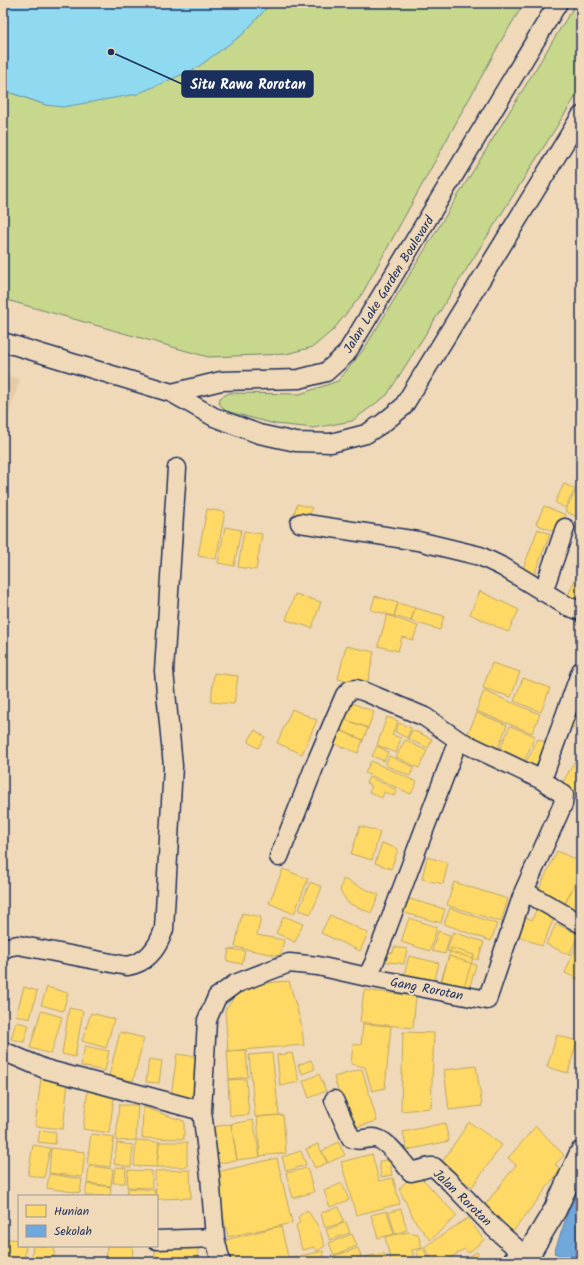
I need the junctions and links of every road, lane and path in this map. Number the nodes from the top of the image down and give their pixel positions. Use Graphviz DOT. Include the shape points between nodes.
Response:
graph roads {
  1 [pos="558,3"];
  2 [pos="581,116"];
  3 [pos="3,342"];
  4 [pos="172,393"];
  5 [pos="177,468"];
  6 [pos="300,523"];
  7 [pos="564,528"];
  8 [pos="543,592"];
  9 [pos="581,611"];
  10 [pos="581,671"];
  11 [pos="458,740"];
  12 [pos="542,780"];
  13 [pos="278,857"];
  14 [pos="524,891"];
  15 [pos="581,924"];
  16 [pos="3,950"];
  17 [pos="367,977"];
  18 [pos="3,1051"];
  19 [pos="334,1100"];
  20 [pos="202,1111"];
  21 [pos="581,1153"];
  22 [pos="215,1238"];
  23 [pos="158,1240"];
  24 [pos="525,1260"];
  25 [pos="221,1262"];
  1 -- 4 [label="street, Jalan Lake Garden Boulevard" via="346,354 326,372 299,379 221,381"];
  2 -- 4 [label="street" via="403,407 383,423 366,434 330,443 296,442 258,434 214,417"];
  3 -- 4 [label="street"];
  5 -- 16 [label="street" via="164,671 173,766 164,929 159,944 136,965 127,966 18,945"];
  6 -- 8 [label="street" via="418,541 480,556"];
  7 -- 8 [label="street"];
  8 -- 9 [label="street"];
  10 -- 12 [label="street"];
  11 -- 12 [label="street"];
  11 -- 13 [label="street" via="425,717 363,691 350,690 345,694"];
  11 -- 17 [label="street"];
  12 -- 14 [label="street" via="564,795 564,799"];
  14 -- 15 [label="street"];
  14 -- 17 [label="street, Gang Rorotan" via="487,1000"];
  17 -- 20 [label="street, Gang Rorotan" via="318,966 289,963 235,984 216,998 207,1020"];
  18 -- 20 [label="street" via="45,1069"];
  19 -- 24 [label="street, Jalan Rorotan" via="351,1138 381,1140 410,1172 434,1167"];
  20 -- 22 [label="street, Gang Rorotan"];
  21 -- 24 [label="street" via="555,1210"];
  22 -- 23 [label="street"];
  22 -- 25 [label="street, Gang Rorotan"];
}
